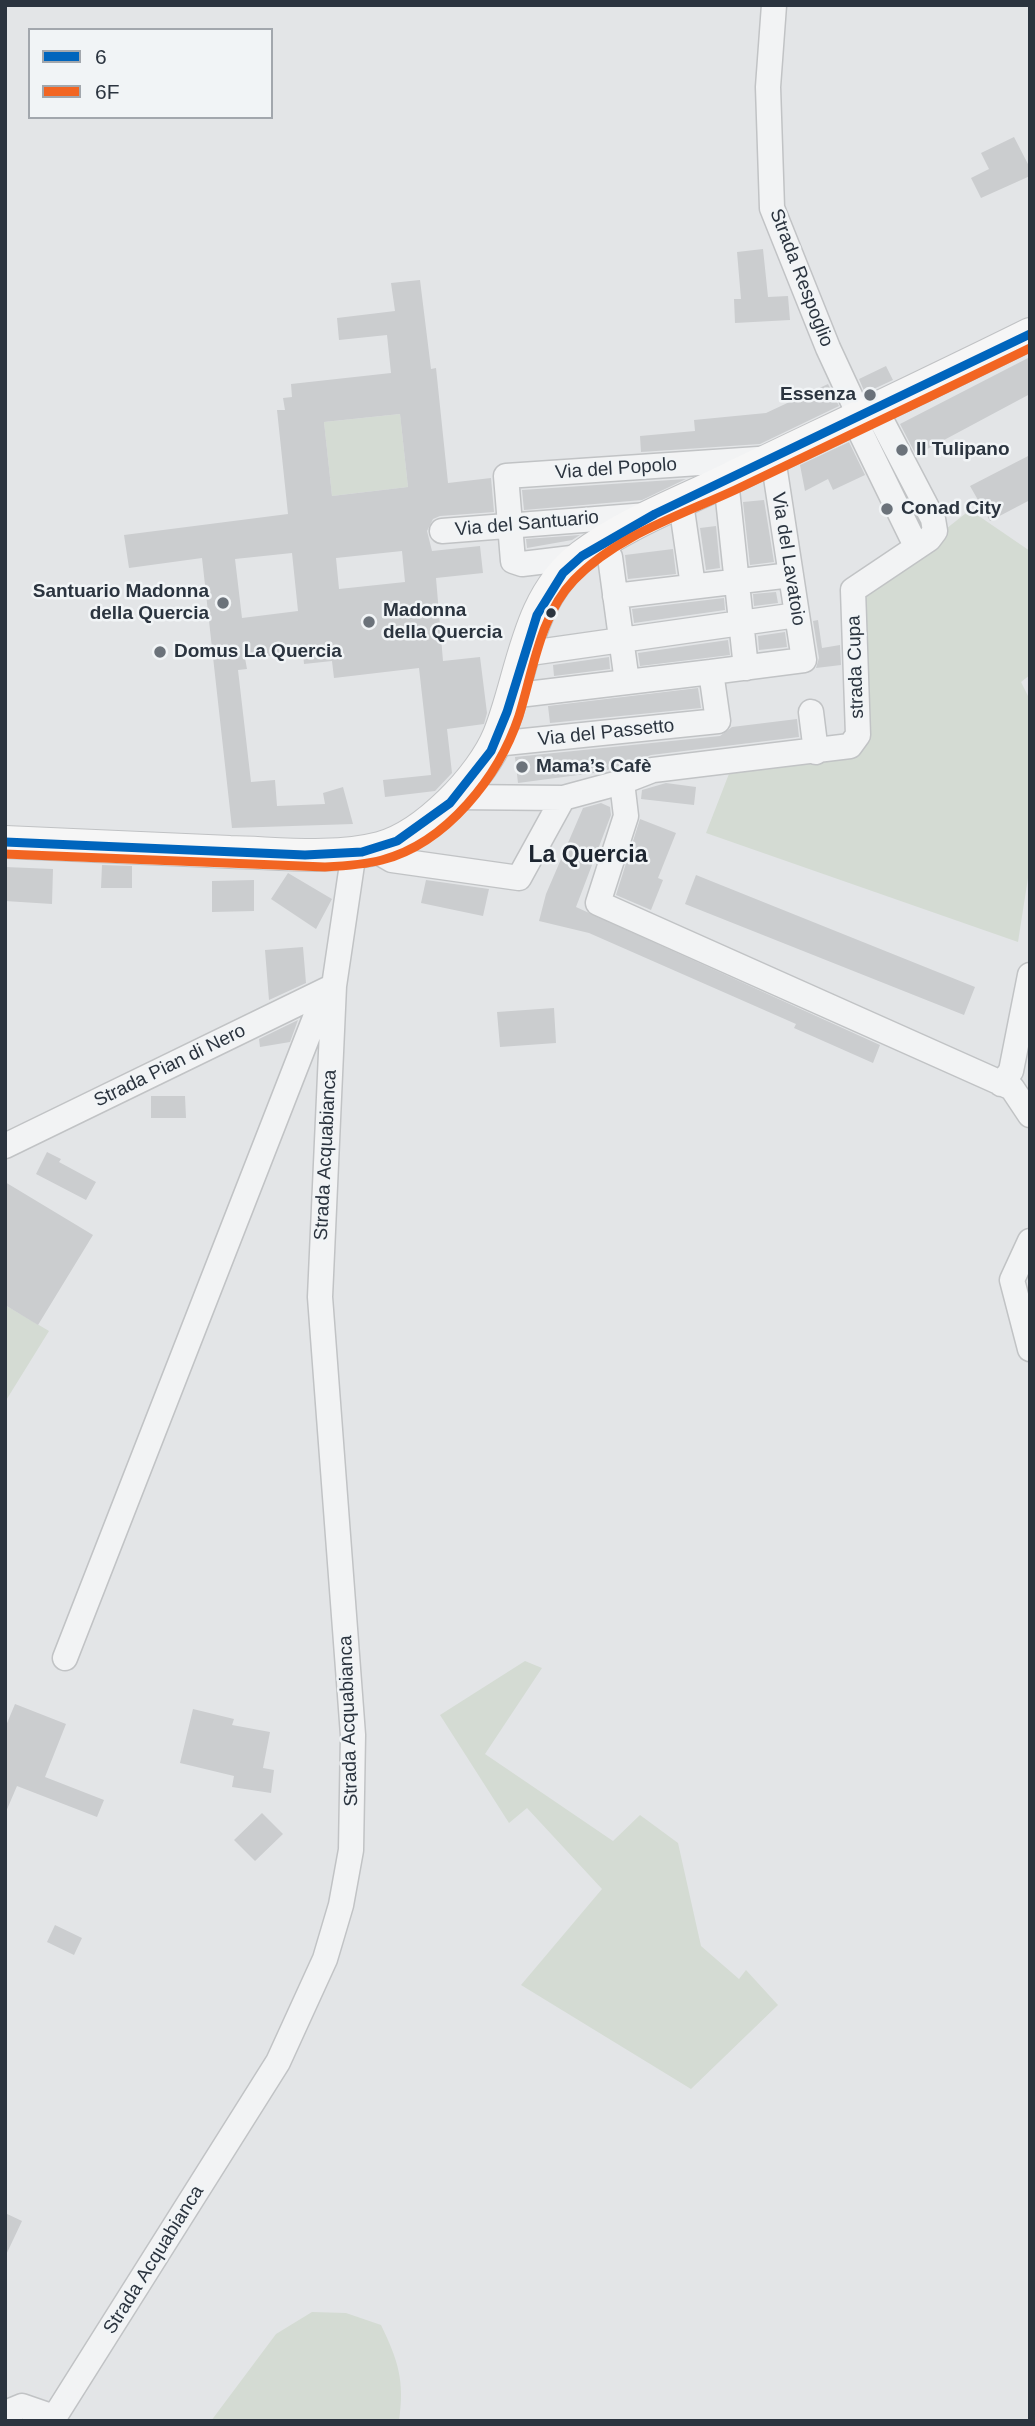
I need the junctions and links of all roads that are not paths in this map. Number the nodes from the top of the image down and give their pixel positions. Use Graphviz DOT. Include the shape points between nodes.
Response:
graph roads {
  1 [pos="774,5"];
  2 [pos="1030,334"];
  3 [pos="864,416"];
  4 [pos="773,458"];
  5 [pos="730,479"];
  6 [pos="668,509"];
  7 [pos="510,524"];
  8 [pos="442,531"];
  9 [pos="916,547"];
  10 [pos="591,551"];
  11 [pos="791,575"];
  12 [pos="736,581"];
  13 [pos="692,586"];
  14 [pos="615,596"];
  15 [pos="797,615"];
  16 [pos="740,623"];
  17 [pos="621,640"];
  18 [pos="523,654"];
  19 [pos="746,668"];
  20 [pos="711,672"];
  21 [pos="627,682"];
  22 [pos="510,696"];
  23 [pos="811,712"];
  24 [pos="495,744"];
  25 [pos="816,751"];
  26 [pos="622,782"];
  27 [pos="455,797"];
  28 [pos="563,798"];
  29 [pos="5,842"];
  30 [pos="364,850"];
  31 [pos="1030,975"];
  32 [pos="334,986"];
  33 [pos="1001,1084"];
  34 [pos="1030,1115"];
  35 [pos="5,1146"];
  36 [pos="1030,1241"];
  37 [pos="1030,1349"];
  38 [pos="65,1658"];
  39 [pos="5,2413"];
  40 [pos="53,2419"];
  1 -- 3 [label="street, Strada Respoglio" via="768,87 772,208 828,348"];
  2 -- 3 [label="main road, Via del Santuario"];
  3 -- 4 [label="main road, Via del Santuario"];
  3 -- 9 [label="street, Strada Respoglio" via="935,526 933,534"];
  4 -- 5 [label="main road, Via del Santuario"];
  4 -- 7 [label="street, Via del Popolo" via="506,476"];
  4 -- 11 [label="street, Via del Lavatoio"];
  5 -- 6 [label="main road, Via del Santuario"];
  5 -- 12 [label="street"];
  6 -- 7 [label="street, Via del Santuario"];
  6 -- 10 [label="main road, Via del Santuario"];
  6 -- 13 [label="street"];
  7 -- 8 [label="street, Via del Santuario"];
  7 -- 10 [label="street" via="513,561 522,564"];
  9 -- 25 [label="street, strada Cupa" via="853,590 858,735 850,746"];
  10 -- 14 [label="street" via="610,557"];
  10 -- 18 [label="main road, Via del Santuario" via="554,586"];
  11 -- 12 [label="street"];
  11 -- 15 [label="street, Via del Lavatoio"];
  12 -- 13 [label="street"];
  12 -- 16 [label="street"];
  13 -- 14 [label="street"];
  14 -- 17 [label="street"];
  15 -- 16 [label="street"];
  15 -- 19 [label="street, Via del Lavatoio" via="804,660"];
  16 -- 17 [label="street"];
  16 -- 19 [label="street"];
  17 -- 18 [label="street"];
  17 -- 21 [label="street"];
  18 -- 22 [label="main road, Via del Santuario"];
  19 -- 20 [label="street"];
  20 -- 21 [label="street"];
  20 -- 24 [label="street, Via del Passetto" via="718,721"];
  21 -- 22 [label="street"];
  22 -- 24 [label="main road, Via del Santuario"];
  23 -- 25 [label="street"];
  24 -- 27 [label="main road, Via del Santuario"];
  25 -- 26 [label="street, strada Cupa" via="653,770"];
  26 -- 28 [label="street, strada Cupa"];
  26 -- 33 [label="street" via="626,816 598,903"];
  27 -- 28 [label="street, strada Cupa"];
  27 -- 30 [label="main road, Via del Santuario" via="402,839"];
  28 -- 30 [label="street" via="519,878 392,860"];
  29 -- 30 [label="main road, Via del Santuario" via="302,854"];
  30 -- 32 [label="street, Strada Acquabianca"];
  31 -- 33 [label="street" via="1011,1071"];
  32 -- 35 [label="street, Strada Pian di Nero"];
  32 -- 38 [label="street, Strada Acquabianca" via="320,1004"];
  32 -- 40 [label="street, Strada Acquabianca" via="320,1297 353,1735 351,1850 341,1905 325,1959 278,2062"];
  33 -- 34 [label="street" via="1012,1088"];
  36 -- 37 [label="street" via="1012,1280"];
  39 -- 40 [label="street" via="22,2406"];
}
